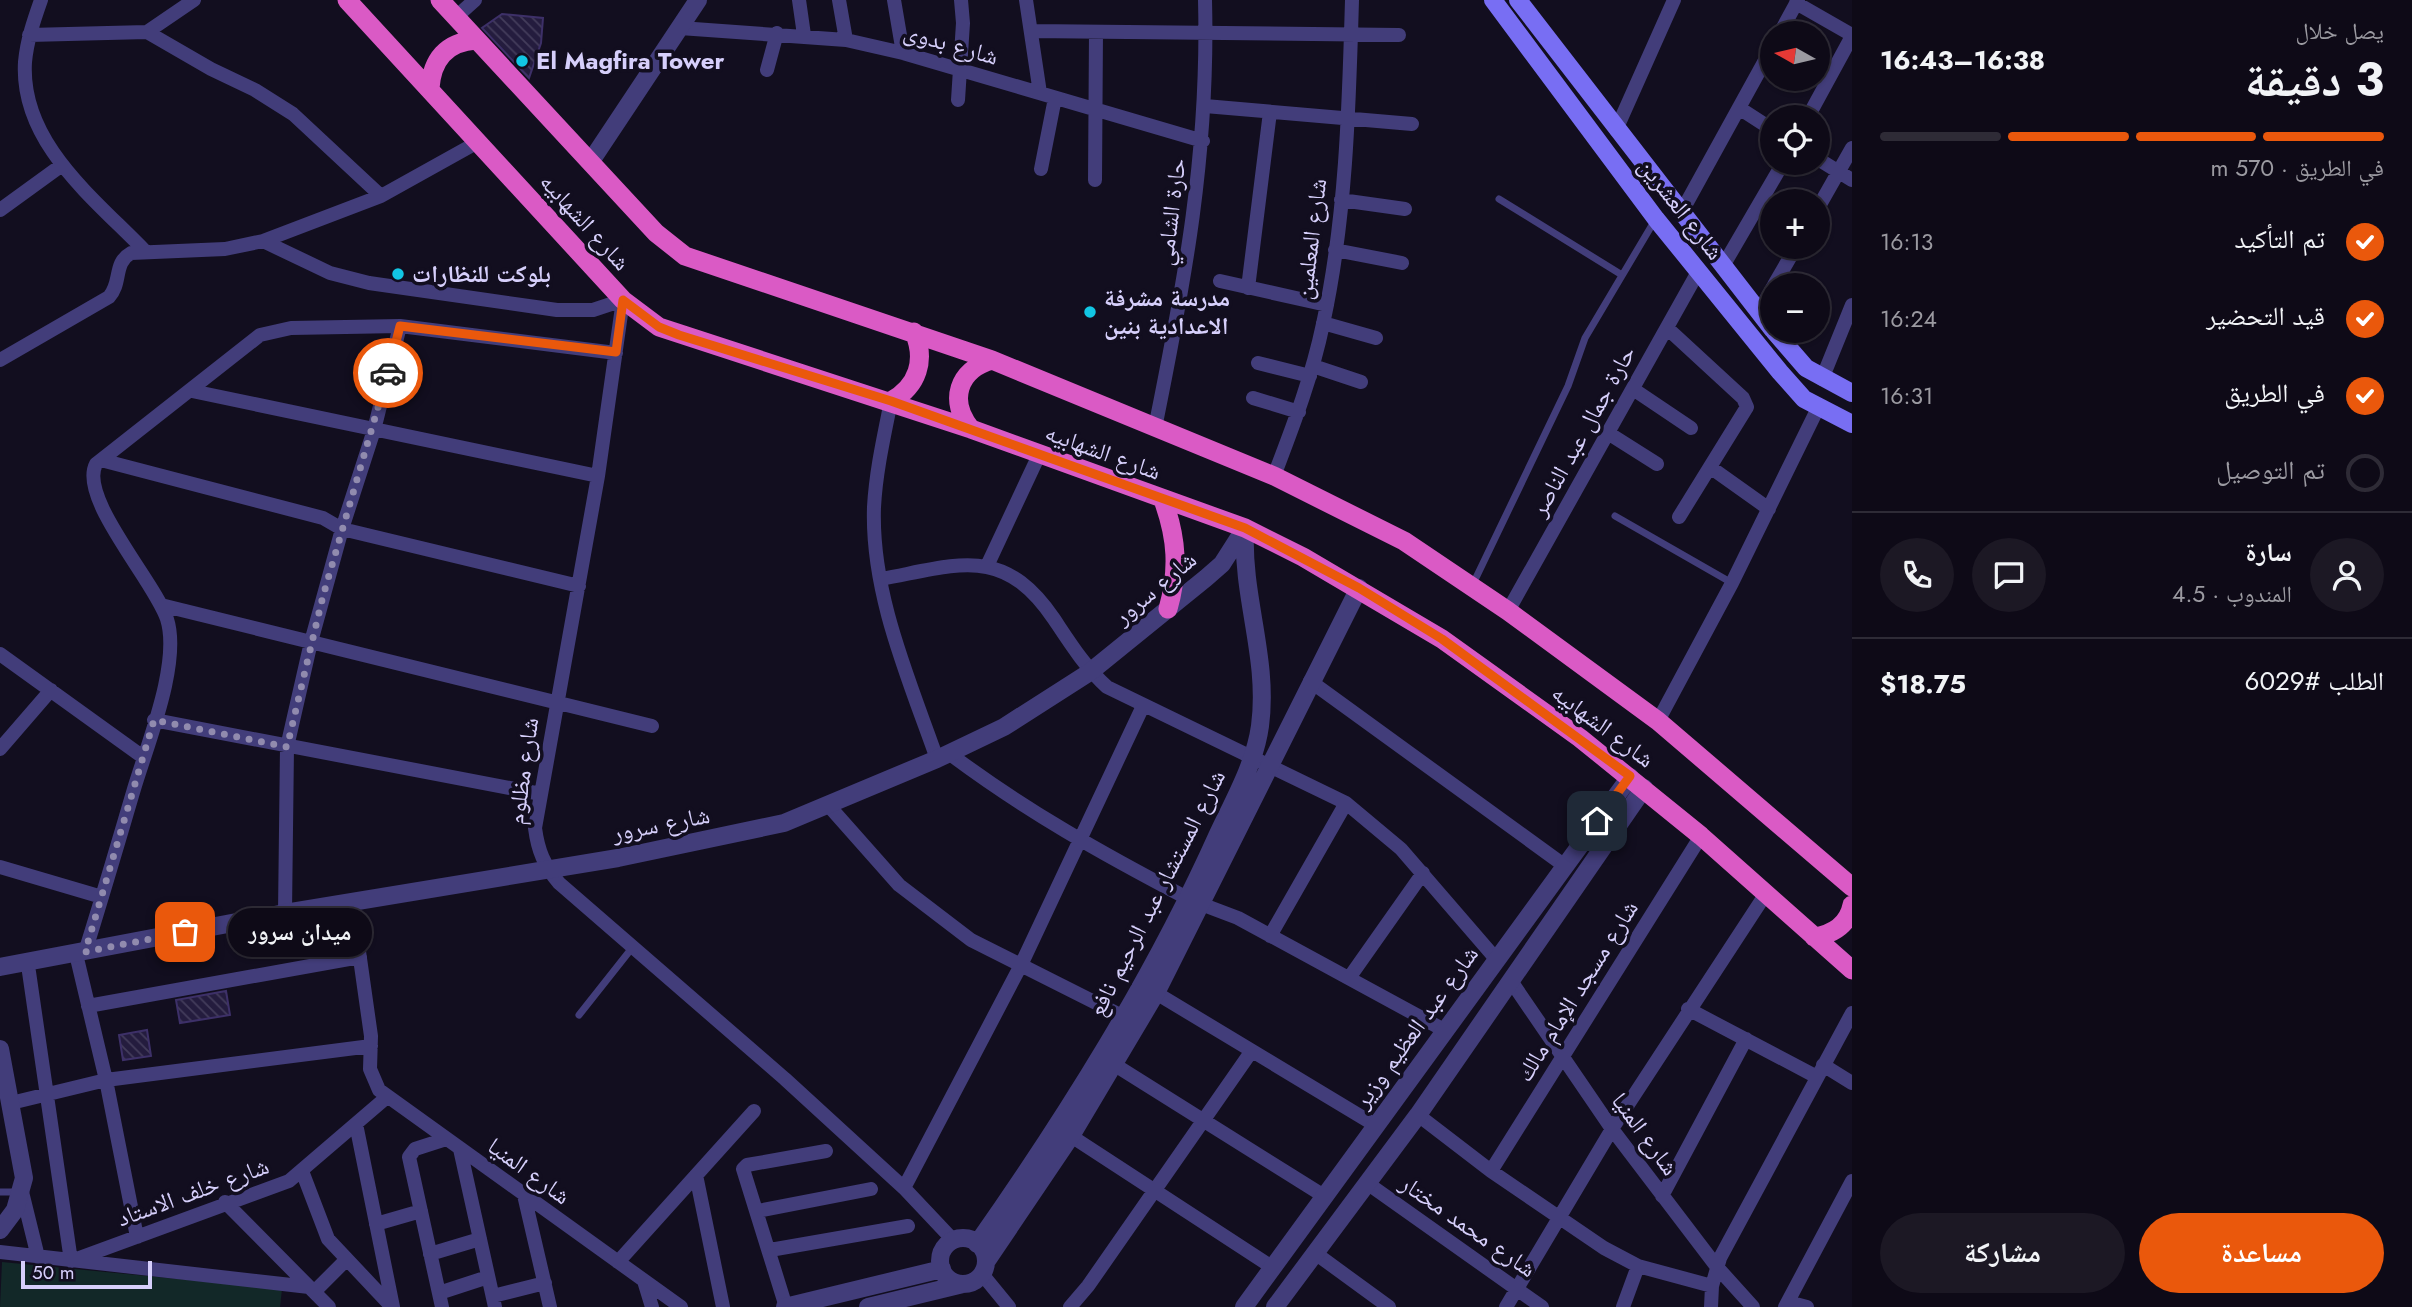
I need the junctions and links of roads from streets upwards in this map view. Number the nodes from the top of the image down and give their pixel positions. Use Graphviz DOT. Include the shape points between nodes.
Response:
graph roads {
  1 [pos="41,0"];
  2 [pos="194,0"];
  3 [pos="346,0"];
  4 [pos="440,0"];
  5 [pos="475,0"];
  6 [pos="698,0"];
  7 [pos="799,0"];
  8 [pos="839,0"];
  9 [pos="894,0"];
  10 [pos="961,0"];
  11 [pos="1026,0"];
  12 [pos="1205,0"];
  13 [pos="1352,0"];
  14 [pos="1493,0"];
  15 [pos="1518,0"];
  16 [pos="1674,0"];
  17 [pos="1797,1"];
  18 [pos="456,18"];
  19 [pos="1786,21"];
  20 [pos="680,28"];
  21 [pos="1031,31"];
  22 [pos="147,32"];
  23 [pos="1096,32"];
  24 [pos="777,33"];
  25 [pos="1206,33"];
  26 [pos="29,35"];
  27 [pos="804,35"];
  28 [pos="1351,35"];
  29 [pos="1399,35"];
  30 [pos="1852,36"];
  31 [pos="476,40"];
  32 [pos="846,40"];
  33 [pos="903,53"];
  34 [pos="767,70"];
  35 [pos="1760,70"];
  36 [pos="961,71"];
  37 [pos="430,88"];
  38 [pos="1040,93"];
  39 [pos="1055,98"];
  40 [pos="958,100"];
  41 [pos="1815,105"];
  42 [pos="1205,106"];
  43 [pos="1739,108"];
  44 [pos="1097,110"];
  45 [pos="1270,112"];
  46 [pos="1346,118"];
  47 [pos="1760,122"];
  48 [pos="1412,124"];
  49 [pos="1616,130"];
  50 [pos="1203,141"];
  51 [pos="478,142"];
  52 [pos="1852,148"];
  53 [pos="591,161"];
  54 [pos="62,165"];
  55 [pos="1830,166"];
  56 [pos="1041,169"];
  57 [pos="1776,175"];
  58 [pos="1846,176"];
  59 [pos="1095,180"];
  60 [pos="1830,194"];
  61 [pos="381,195"];
  62 [pos="1341,200"];
  63 [pos="1405,209"];
  64 [pos="0,210"];
  65 [pos="1681,213"];
  66 [pos="263,241"];
  67 [pos="145,250"];
  68 [pos="1335,250"];
  69 [pos="1402,263"];
  70 [pos="1723,266"];
  71 [pos="1698,272"];
  72 [pos="1220,282"];
  73 [pos="1248,288"];
  74 [pos="623,300"];
  75 [pos="1326,305"];
  76 [pos="1852,305"];
  77 [pos="1759,312"];
  78 [pos="1323,323"];
  79 [pos="400,326"];
  80 [pos="1667,328"];
  81 [pos="914,331"];
  82 [pos="1376,338"];
  83 [pos="1783,343"];
  84 [pos="616,352"];
  85 [pos="0,360"];
  86 [pos="992,360"];
  87 [pos="1258,363"];
  88 [pos="1311,371"];
  89 [pos="1822,379"];
  90 [pos="1361,382"];
  91 [pos="1633,388"];
  92 [pos="192,391"];
  93 [pos="1852,393"];
  94 [pos="1253,398"];
  95 [pos="891,401"];
  96 [pos="1818,408"];
  97 [pos="1299,412"];
  98 [pos="1852,425"];
  99 [pos="1155,428"];
  100 [pos="1691,428"];
  101 [pos="971,429"];
  102 [pos="374,430"];
  103 [pos="1608,433"];
  104 [pos="1039,455"];
  105 [pos="101,460"];
  106 [pos="1657,464"];
  107 [pos="1710,467"];
  108 [pos="598,476"];
  109 [pos="1274,476"];
  110 [pos="1163,500"];
  111 [pos="1769,509"];
  112 [pos="1679,517"];
  113 [pos="1245,528"];
  114 [pos="342,529"];
  115 [pos="987,566"];
  116 [pos="881,579"];
  117 [pos="579,586"];
  118 [pos="1359,588"];
  119 [pos="161,606"];
  120 [pos="1168,610"];
  121 [pos="1508,611"];
  122 [pos="311,642"];
  123 [pos="0,654"];
  124 [pos="1090,672"];
  125 [pos="1310,681"];
  126 [pos="51,690"];
  127 [pos="556,703"];
  128 [pos="1143,706"];
  129 [pos="154,720"];
  130 [pos="1658,721"];
  131 [pos="652,726"];
  132 [pos="287,747"];
  133 [pos="0,749"];
  134 [pos="143,757"];
  135 [pos="944,757"];
  136 [pos="1253,757"];
  137 [pos="1270,764"];
  138 [pos="1637,782"];
  139 [pos="541,794"];
  140 [pos="1346,803"];
  141 [pos="829,806"];
  142 [pos="1701,836"];
  143 [pos="1078,841"];
  144 [pos="1565,866"];
  145 [pos="0,867"];
  146 [pos="547,868"];
  147 [pos="1423,873"];
  148 [pos="1852,887"];
  149 [pos="1765,895"];
  150 [pos="102,897"];
  151 [pos="1194,901"];
  152 [pos="352,902"];
  153 [pos="1852,905"];
  154 [pos="285,913"];
  155 [pos="1270,936"];
  156 [pos="1814,937"];
  157 [pos="80,953"];
  158 [pos="360,957"];
  159 [pos="57,958"];
  160 [pos="1496,959"];
  161 [pos="1021,965"];
  162 [pos="1852,970"];
  163 [pos="4,971"];
  164 [pos="29,972"];
  165 [pos="1349,978"];
  166 [pos="1511,981"];
  167 [pos="1156,993"];
  168 [pos="88,1006"];
  169 [pos="1688,1009"];
  170 [pos="1852,1013"];
  171 [pos="1124,1017"];
  172 [pos="1444,1030"];
  173 [pos="1746,1039"];
  174 [pos="371,1046"];
  175 [pos="0,1049"];
  176 [pos="1251,1052"];
  177 [pos="1562,1056"];
  178 [pos="1115,1065"];
  179 [pos="1820,1071"];
  180 [pos="106,1080"];
  181 [pos="1852,1083"];
  182 [pos="48,1092"];
  183 [pos="387,1097"];
  184 [pos="11,1104"];
  185 [pos="754,1111"];
  186 [pos="1418,1115"];
  187 [pos="1203,1121"];
  188 [pos="356,1124"];
  189 [pos="1375,1125"];
  190 [pos="1612,1129"];
  191 [pos="1071,1136"];
  192 [pos="446,1139"];
  193 [pos="460,1149"];
  194 [pos="826,1151"];
  195 [pos="302,1171"];
  196 [pos="1491,1171"];
  197 [pos="696,1175"];
  198 [pos="1852,1181"];
  199 [pos="1367,1183"];
  200 [pos="904,1188"];
  201 [pos="871,1189"];
  202 [pos="1156,1190"];
  203 [pos="22,1192"];
  204 [pos="524,1195"];
  205 [pos="1324,1196"];
  206 [pos="1662,1196"];
  207 [pos="225,1202"];
  208 [pos="421,1211"];
  209 [pos="758,1211"];
  210 [pos="1307,1218"];
  211 [pos="1561,1220"];
  212 [pos="376,1224"];
  213 [pos="908,1226"];
  214 [pos="0,1230"];
  215 [pos="136,1237"];
  216 [pos="1327,1237"];
  217 [pos="480,1239"];
  218 [pos="954,1241"];
  219 [pos="977,1244"];
  220 [pos="770,1250"];
  221 [pos="0,1252"];
  222 [pos="1315,1253"];
  223 [pos="430,1254"];
  224 [pos="38,1257"];
  225 [pos="346,1260"];
  226 [pos="1277,1260"];
  227 [pos="71,1261"];
  228 [pos="618,1262"];
  229 [pos="1638,1266"];
  230 [pos="1717,1267"];
  231 [pos="984,1268"];
  232 [pos="942,1269"];
  233 [pos="1303,1269"];
  234 [pos="488,1278"];
  235 [pos="644,1281"];
  236 [pos="545,1283"];
  237 [pos="963,1284"];
  238 [pos="1712,1286"];
  239 [pos="1518,1289"];
  240 [pos="311,1290"];
  241 [pos="441,1300"];
  242 [pos="494,1302"];
  243 [pos="1787,1305"];
  244 [pos="328,1307"];
  245 [pos="392,1307"];
  246 [pos="550,1307"];
  247 [pos="652,1307"];
  248 [pos="681,1307"];
  249 [pos="723,1307"];
  250 [pos="786,1307"];
  251 [pos="868,1307"];
  252 [pos="1009,1307"];
  253 [pos="1070,1307"];
  254 [pos="1244,1307"];
  255 [pos="1275,1307"];
  256 [pos="1390,1307"];
  257 [pos="1506,1307"];
  258 [pos="1542,1307"];
  259 [pos="1623,1307"];
  260 [pos="1711,1307"];
  261 [pos="1753,1307"];
  262 [pos="1807,1307"];
  1 -- 26 [label="street"];
  2 -- 22 [label="street"];
  3 -- 37 [label="highway, شارع الشهابيه"];
  4 -- 18 [label="highway, شارع الشهابيه"];
  5 -- 18 [label="street"];
  6 -- 20 [label="street"];
  7 -- 27 [label="street"];
  8 -- 32 [label="street"];
  9 -- 33 [label="street"];
  10 -- 36 [label="street"];
  11 -- 21 [label="street"];
  12 -- 25 [label="street, حارة الشامي"];
  13 -- 28 [label="street, شارع المعلمين"];
  14 -- 71 [label="main road, شارع العشرين"];
  15 -- 49 [label="main road, شارع العشرين"];
  16 -- 49 [label="street"];
  17 -- 19 [label="street"];
  17 -- 30 [label="street"];
  18 -- 31 [label="highway, شارع الشهابيه"];
  20 -- 24 [label="street, شارع بدوى"];
  20 -- 53 [label="street"];
  21 -- 23 [label="street"];
  21 -- 38 [label="street"];
  22 -- 26 [label="street"];
  22 -- 61 [label="street" via="293,114"];
  23 -- 25 [label="street"];
  23 -- 44 [label="street"];
  24 -- 27 [label="street, شارع بدوى"];
  24 -- 34 [label="street"];
  25 -- 28 [label="street"];
  25 -- 42 [label="street, حارة الشامي"];
  26 -- 54 [label="street" via="25,64 29,100 43,136"];
  27 -- 32 [label="street, شارع بدوى"];
  28 -- 29 [label="street"];
  28 -- 46 [label="street, شارع المعلمين"];
  30 -- 41 [label="street"];
  31 -- 37 [label="highway" via="442,53"];
  31 -- 53 [label="highway, شارع الشهابيه"];
  32 -- 33 [label="street, شارع بدوى"];
  33 -- 36 [label="street, شارع بدوى"];
  35 -- 43 [label="street"];
  36 -- 38 [label="street, شارع بدوى"];
  36 -- 40 [label="street"];
  37 -- 51 [label="highway, شارع الشهابيه"];
  38 -- 39 [label="street, شارع بدوى"];
  39 -- 44 [label="street, شارع بدوى"];
  39 -- 56 [label="street"];
  42 -- 45 [label="street"];
  42 -- 50 [label="street, حارة الشامي"];
  43 -- 47 [label="street"];
  43 -- 65 [label="street"];
  44 -- 50 [label="street, شارع بدوى"];
  44 -- 59 [label="street"];
  45 -- 46 [label="street"];
  45 -- 73 [label="street"];
  46 -- 48 [label="street"];
  46 -- 62 [label="street, شارع المعلمين"];
  49 -- 65 [label="main road, شارع العشرين"];
  50 -- 99 [label="street, حارة الشامي" via="1187,270"];
  51 -- 61 [label="street"];
  51 -- 74 [label="highway, شارع الشهابيه"];
  52 -- 58 [label="street"];
  53 -- 81 [label="highway, شارع الشهابيه" via="656,233 685,256"];
  54 -- 64 [label="street"];
  54 -- 67 [label="street"];
  55 -- 58 [label="street"];
  57 -- 70 [label="street"];
  58 -- 60 [label="street"];
  61 -- 66 [label="street"];
  62 -- 63 [label="street"];
  62 -- 68 [label="street, شارع المعلمين"];
  65 -- 70 [label="main road, شارع العشرين"];
  66 -- 67 [label="street" via="225,249"];
  66 -- 74 [label="street" via="330,273 369,283 557,310 593,310"];
  67 -- 85 [label="street" via="121,261 109,297"];
  68 -- 69 [label="street"];
  68 -- 75 [label="street, شارع المعلمين"];
  70 -- 77 [label="main road, شارع العشرين"];
  71 -- 80 [label="street, حارة جمال عبد الناصر"];
  71 -- 96 [label="main road, شارع العشرين" via="1793,387"];
  72 -- 73 [label="street"];
  73 -- 75 [label="street"];
  74 -- 84 [label="street, شارع مظلوم"];
  74 -- 95 [label="highway, شارع الشهابيه" via="659,327 679,335"];
  75 -- 78 [label="street, شارع المعلمين"];
  76 -- 89 [label="street"];
  78 -- 82 [label="street"];
  78 -- 88 [label="street, شارع المعلمين"];
  79 -- 84 [label="street"];
  79 -- 92 [label="street" via="272,330"];
  79 -- 102 [label="street"];
  80 -- 91 [label="street, حارة جمال عبد الناصر"];
  80 -- 107 [label="street" via="1746,402 1745,412"];
  81 -- 86 [label="highway, شارع الشهابيه"];
  81 -- 95 [label="highway" via="920,351 918,372 908,389"];
  83 -- 89 [label="main road, شارع العشرين"];
  84 -- 108 [label="street, شارع مظلوم"];
  86 -- 99 [label="highway, شارع الشهابيه"];
  86 -- 101 [label="highway" via="978,364 959,387 961,417"];
  87 -- 88 [label="street"];
  88 -- 90 [label="street"];
  88 -- 97 [label="street, شارع المعلمين"];
  89 -- 93 [label="main road, شارع العشرين"];
  91 -- 100 [label="street"];
  91 -- 103 [label="street, حارة جمال عبد الناصر"];
  92 -- 102 [label="street"];
  92 -- 105 [label="street"];
  94 -- 97 [label="street"];
  95 -- 101 [label="highway, شارع الشهابيه"];
  95 -- 116 [label="street" via="874,508"];
  96 -- 98 [label="main road, شارع العشرين"];
  96 -- 111 [label="street"];
  97 -- 109 [label="street, شارع المعلمين"];
  99 -- 109 [label="highway, شارع الشهابيه"];
  101 -- 104 [label="highway, شارع الشهابيه"];
  102 -- 108 [label="street"];
  102 -- 114 [label="street"];
  103 -- 106 [label="street"];
  103 -- 121 [label="street, حارة جمال عبد الناصر"];
  104 -- 110 [label="highway, شارع الشهابيه"];
  104 -- 115 [label="street"];
  105 -- 114 [label="street" via="323,518"];
  105 -- 119 [label="street" via="93,470 93,483 112,525"];
  107 -- 111 [label="street"];
  107 -- 112 [label="street"];
  108 -- 117 [label="street, شارع مظلوم"];
  109 -- 121 [label="highway, شارع الشهابيه" via="1404,541"];
  110 -- 113 [label="highway, شارع الشهابيه"];
  110 -- 120 [label="highway" via="1175,543 1175,577"];
  111 -- 130 [label="street"];
  113 -- 118 [label="highway, شارع الشهابيه"];
  113 -- 120 [label="street, شارع سرور" via="1222,564"];
  113 -- 136 [label="street, شارع المستشار عبد الرحيم نافع" via="1246,576 1258,631 1264,694"];
  114 -- 117 [label="street"];
  114 -- 122 [label="street"];
  115 -- 116 [label="street" via="964,564"];
  115 -- 124 [label="street" via="1010,573 1040,599"];
  116 -- 135 [label="street" via="894,638"];
  117 -- 127 [label="street, شارع مظلوم"];
  118 -- 125 [label="street, شارع المستشار عبد الرحيم نافع"];
  118 -- 138 [label="highway, شارع الشهابيه" via="1442,639"];
  119 -- 122 [label="street"];
  119 -- 129 [label="street" via="171,640"];
  120 -- 124 [label="street, شارع سرور"];
  121 -- 130 [label="highway, شارع الشهابيه"];
  122 -- 127 [label="street"];
  122 -- 132 [label="street"];
  123 -- 126 [label="street"];
  124 -- 128 [label="street"];
  124 -- 135 [label="street, شارع سرور" via="1004,727"];
  125 -- 137 [label="street, شارع المستشار عبد الرحيم نافع"];
  125 -- 144 [label="street"];
  126 -- 133 [label="street"];
  126 -- 134 [label="street"];
  127 -- 131 [label="street"];
  127 -- 139 [label="street, شارع مظلوم"];
  128 -- 136 [label="street"];
  128 -- 143 [label="street"];
  129 -- 132 [label="street"];
  129 -- 134 [label="street"];
  130 -- 148 [label="highway, شارع الشهابيه"];
  132 -- 139 [label="street"];
  132 -- 154 [label="street"];
  134 -- 150 [label="street"];
  135 -- 141 [label="street, شارع سرور"];
  135 -- 143 [label="street"];
  136 -- 137 [label="street"];
  136 -- 151 [label="street, شارع المستشار عبد الرحيم نافع"];
  137 -- 140 [label="street"];
  137 -- 151 [label="street, شارع المستشار عبد الرحيم نافع"];
  138 -- 142 [label="highway, شارع الشهابيه"];
  138 -- 144 [label="street, شارع عبد العظيم وزير"];
  138 -- 166 [label="street, شارع عبد العظيم وزير"];
  139 -- 146 [label="street, شارع مظلوم" via="535,828"];
  140 -- 147 [label="street"];
  140 -- 155 [label="street"];
  141 -- 146 [label="street, شارع سرور" via="784,823 690,845"];
  141 -- 161 [label="street" via="900,885 971,940"];
  142 -- 149 [label="highway, شارع الشهابيه"];
  142 -- 177 [label="street, شارع مسجد الإمام مالك"];
  143 -- 151 [label="street"];
  143 -- 161 [label="street"];
  144 -- 160 [label="street, شارع عبد العظيم وزير"];
  145 -- 150 [label="street"];
  146 -- 152 [label="street, شارع سرور"];
  146 -- 200 [label="street, شارع مظلوم"];
  147 -- 160 [label="street"];
  147 -- 165 [label="street"];
  149 -- 156 [label="highway, شارع الشهابيه"];
  149 -- 169 [label="street"];
  150 -- 157 [label="street"];
  151 -- 155 [label="street"];
  151 -- 167 [label="street, شارع المستشار عبد الرحيم نافع"];
  151 -- 171 [label="street, شارع المستشار عبد الرحيم نافع"];
  152 -- 154 [label="street, شارع سرور"];
  152 -- 158 [label="street"];
  153 -- 156 [label="highway" via="1837,930"];
  154 -- 157 [label="street, شارع سرور"];
  155 -- 165 [label="street"];
  156 -- 162 [label="highway, شارع الشهابيه"];
  157 -- 159 [label="street, شارع سرور"];
  157 -- 168 [label="street"];
  158 -- 168 [label="street"];
  158 -- 174 [label="street"];
  159 -- 163 [label="street, شارع سرور"];
  159 -- 164 [label="street"];
  160 -- 172 [label="street, شارع عبد العظيم وزير"];
  161 -- 171 [label="street"];
  161 -- 200 [label="street"];
  163 -- 164 [label="street"];
  164 -- 182 [label="street"];
  165 -- 172 [label="street"];
  166 -- 177 [label="street, شارع المنيا"];
  166 -- 186 [label="street, شارع عبد العظيم وزير"];
  167 -- 176 [label="street"];
  167 -- 178 [label="street, شارع المستشار عبد الرحيم نافع"];
  168 -- 180 [label="street"];
  169 -- 173 [label="street"];
  169 -- 190 [label="street"];
  170 -- 179 [label="street"];
  171 -- 219 [label="street, شارع المستشار عبد الرحيم نافع" via="1034,1163"];
  172 -- 189 [label="street, شارع عبد العظيم وزير"];
  173 -- 179 [label="street"];
  173 -- 206 [label="street"];
  174 -- 180 [label="street"];
  174 -- 183 [label="street" via="373,1080"];
  175 -- 184 [label="street"];
  176 -- 187 [label="street"];
  176 -- 189 [label="street"];
  177 -- 190 [label="street, شارع المنيا"];
  177 -- 196 [label="street, شارع مسجد الإمام مالك"];
  178 -- 187 [label="street"];
  178 -- 191 [label="street, شارع المستشار عبد الرحيم نافع"];
  179 -- 181 [label="street"];
  179 -- 230 [label="street"];
  180 -- 182 [label="street"];
  180 -- 215 [label="street"];
  182 -- 184 [label="street"];
  182 -- 227 [label="street"];
  183 -- 188 [label="street, شارع خلف الاستاد"];
  183 -- 192 [label="street, شارع المنيا"];
  184 -- 203 [label="street" via="24,1166"];
  185 -- 197 [label="street"];
  186 -- 196 [label="street"];
  186 -- 199 [label="street, شارع عبد العظيم وزير"];
  187 -- 202 [label="street"];
  187 -- 205 [label="street"];
  188 -- 195 [label="street, شارع خلف الاستاد"];
  188 -- 212 [label="street"];
  189 -- 205 [label="street, شارع عبد العظيم وزير"];
  190 -- 206 [label="street, شارع المنيا"];
  190 -- 211 [label="street"];
  191 -- 202 [label="street"];
  191 -- 231 [label="street, شارع المستشار عبد الرحيم نافع"];
  192 -- 193 [label="street, شارع المنيا"];
  192 -- 208 [label="street" via="415,1149 409,1157"];
  193 -- 204 [label="street, شارع المنيا"];
  193 -- 217 [label="street"];
  194 -- 209 [label="street" via="744,1167"];
  195 -- 207 [label="street, شارع خلف الاستاد" via="270,1190"];
  195 -- 225 [label="street" via="321,1227"];
  196 -- 211 [label="street"];
  197 -- 228 [label="street"];
  197 -- 249 [label="street"];
  198 -- 243 [label="street"];
  199 -- 216 [label="street, شارع عبد العظيم وزير"];
  199 -- 239 [label="street, شارع محمد مختار"];
  200 -- 218 [label="street, شارع مظلوم"];
  201 -- 209 [label="street"];
  202 -- 226 [label="street"];
  202 -- 253 [label="street"];
  203 -- 214 [label="street" via="16,1210"];
  203 -- 224 [label="street"];
  204 -- 228 [label="street, شارع المنيا"];
  204 -- 236 [label="street"];
  205 -- 210 [label="street, شارع عبد العظيم وزير"];
  206 -- 230 [label="street, شارع المنيا"];
  207 -- 215 [label="street, شارع خلف الاستاد"];
  207 -- 240 [label="street"];
  208 -- 212 [label="street"];
  208 -- 223 [label="street"];
  209 -- 220 [label="street"];
  210 -- 216 [label="street"];
  210 -- 226 [label="street, شارع عبد العظيم وزير"];
  211 -- 229 [label="street"];
  211 -- 239 [label="street"];
  212 -- 245 [label="street"];
  213 -- 220 [label="street"];
  215 -- 227 [label="street, شارع خلف الاستاد"];
  216 -- 222 [label="street, شارع عبد العظيم وزير"];
  217 -- 223 [label="street"];
  217 -- 234 [label="street"];
  218 -- 219 [label="street" via="963,1238"];
  218 -- 232 [label="street" via="942,1252"];
  219 -- 231 [label="street" via="983,1250"];
  220 -- 250 [label="street"];
  221 -- 224 [label="street"];
  222 -- 233 [label="street, شارع عبد العظيم وزير"];
  222 -- 256 [label="street"];
  223 -- 241 [label="street"];
  224 -- 227 [label="street"];
  225 -- 240 [label="street"];
  225 -- 245 [label="street"];
  226 -- 233 [label="street" via="1292,1257"];
  226 -- 254 [label="street, شارع عبد العظيم وزير"];
  227 -- 240 [label="street"];
  228 -- 235 [label="street, شارع المنيا"];
  229 -- 238 [label="street"];
  229 -- 259 [label="street"];
  230 -- 238 [label="street"];
  230 -- 261 [label="street, شارع المنيا"];
  231 -- 237 [label="street" via="971,1283"];
  231 -- 252 [label="street"];
  232 -- 237 [label="street" via="950,1280"];
  232 -- 250 [label="street"];
  233 -- 255 [label="street, شارع عبد العظيم وزير"];
  234 -- 241 [label="street"];
  234 -- 242 [label="street"];
  235 -- 247 [label="street"];
  235 -- 248 [label="street, شارع المنيا"];
  236 -- 242 [label="street"];
  236 -- 246 [label="street"];
  237 -- 251 [label="street"];
  238 -- 260 [label="street"];
  239 -- 257 [label="street"];
  239 -- 258 [label="street, شارع محمد مختار"];
  240 -- 244 [label="street"];
  243 -- 262 [label="street"];
}
